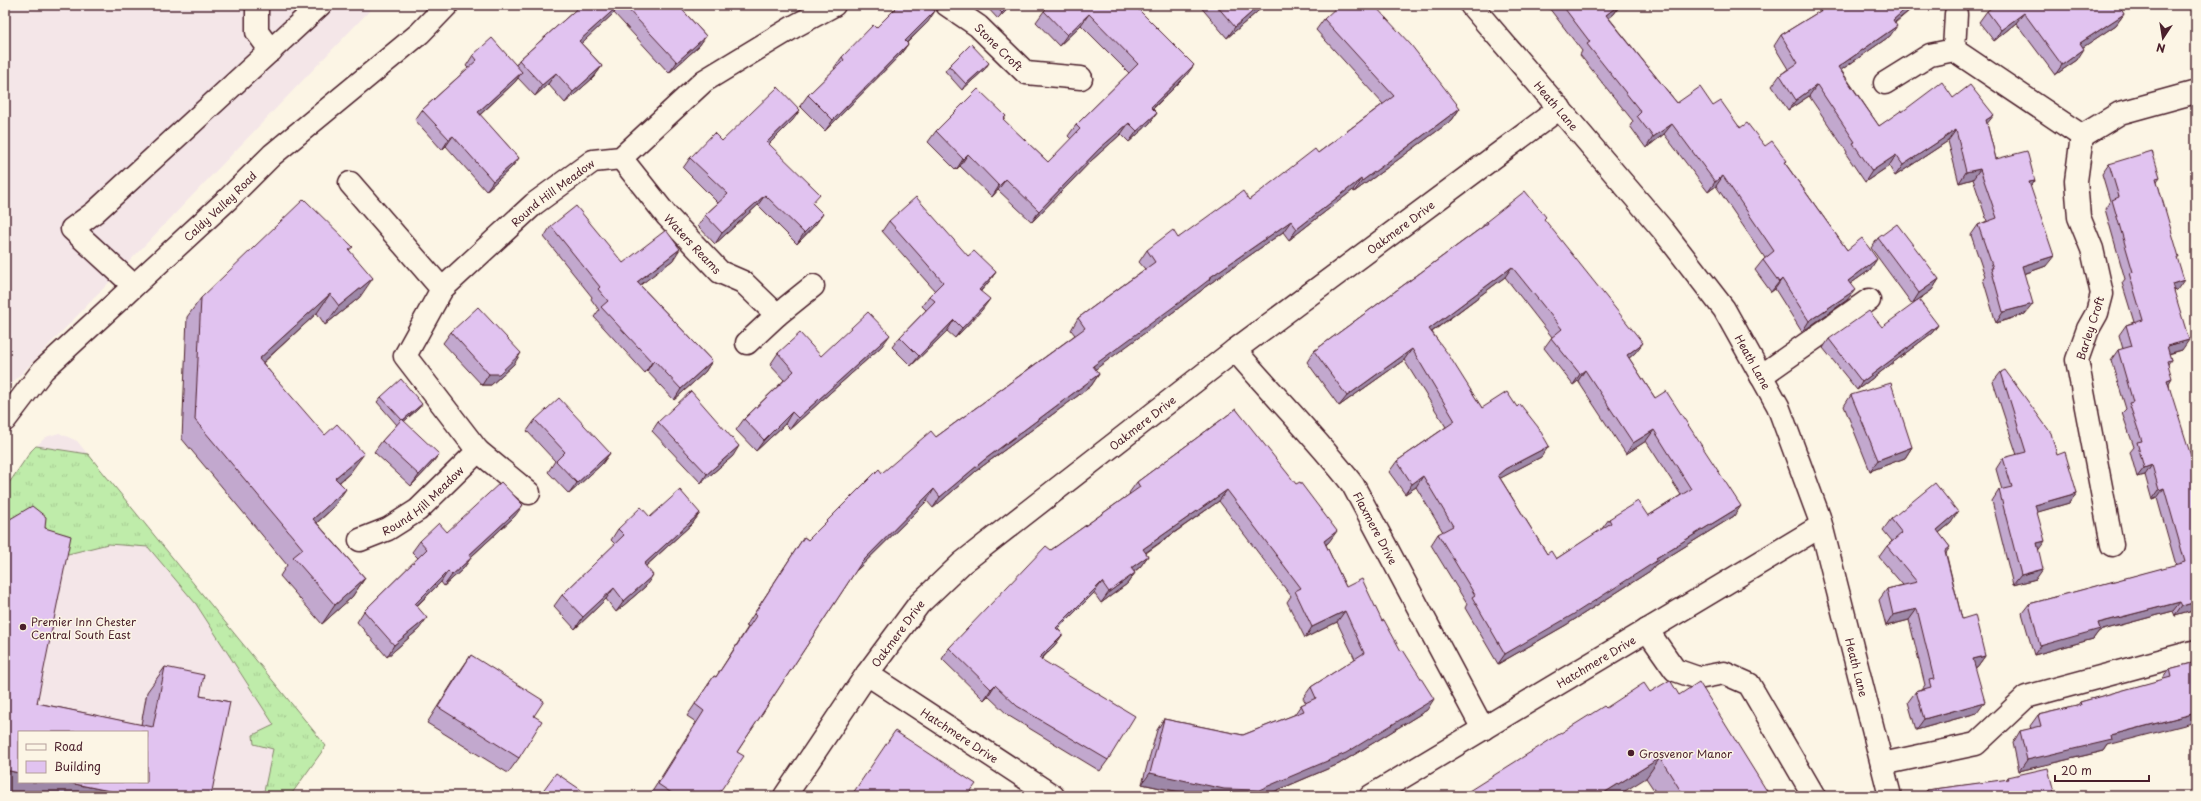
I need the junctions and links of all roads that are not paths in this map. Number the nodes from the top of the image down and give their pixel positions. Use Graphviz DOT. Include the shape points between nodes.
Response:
graph roads {
  1 [pos="257,5"];
  2 [pos="320,5"];
  3 [pos="447,5"];
  4 [pos="834,5"];
  5 [pos="947,5"];
  6 [pos="1471,5"];
  7 [pos="1956,14"];
  8 [pos="1954,50"];
  9 [pos="271,51"];
  10 [pos="1081,78"];
  11 [pos="1886,84"];
  12 [pos="2196,92"];
  13 [pos="1560,108"];
  14 [pos="2082,136"];
  15 [pos="621,158"];
  16 [pos="350,183"];
  17 [pos="133,286"];
  18 [pos="813,286"];
  19 [pos="442,289"];
  20 [pos="1869,300"];
  21 [pos="777,315"];
  22 [pos="747,343"];
  23 [pos="1235,350"];
  24 [pos="1761,376"];
  25 [pos="5,419"];
  26 [pos="478,452"];
  27 [pos="529,493"];
  28 [pos="1821,526"];
  29 [pos="360,540"];
  30 [pos="2112,546"];
  31 [pos="1647,630"];
  32 [pos="2196,651"];
  33 [pos="867,674"];
  34 [pos="1483,729"];
  35 [pos="1882,764"];
  36 [pos="785,796"];
  37 [pos="1053,796"];
  38 [pos="1371,796"];
  39 [pos="1814,796"];
  40 [pos="1890,796"];
  1 -- 9 [label="street" via="257,32"];
  2 -- 9 [label="street"];
  3 -- 17 [label="street, Caldy Valley Road" via="420,33 272,155"];
  4 -- 15 [label="street" via="704,81"];
  5 -- 10 [label="street, Stone Croft" via="978,26 1026,73"];
  6 -- 13 [label="street, Heath Lane"];
  7 -- 8 [label="street"];
  8 -- 11 [label="street" via="1930,55"];
  8 -- 14 [label="street"];
  9 -- 17 [label="street" via="95,212 72,229"];
  12 -- 14 [label="street" via="2120,113"];
  13 -- 23 [label="street, Oakmere Drive"];
  13 -- 24 [label="street, Heath Lane" via="1662,228 1724,309"];
  14 -- 30 [label="street, Barley Croft" via="2076,181 2079,217 2092,249 2102,294 2097,313 2088,329 2077,360"];
  15 -- 19 [label="street, Round Hill Meadow" via="593,162 534,204"];
  15 -- 21 [label="street, Waters Reams" via="667,216 720,272 743,282"];
  16 -- 19 [label="street"];
  17 -- 25 [label="street, Caldy Valley Road" via="43,370"];
  18 -- 21 [label="street"];
  19 -- 26 [label="street, Round Hill Meadow" via="405,356"];
  20 -- 24 [label="street"];
  21 -- 22 [label="street"];
  23 -- 33 [label="street, Oakmere Drive" via="962,563 919,604"];
  23 -- 34 [label="street, Flaxmere Drive" via="1270,392 1324,448 1353,485"];
  24 -- 28 [label="street, Heath Lane" via="1778,406"];
  26 -- 27 [label="street, Round Hill Meadow"];
  26 -- 29 [label="street, Round Hill Meadow" via="418,510 388,529"];
  28 -- 31 [label="street, Hatchmere Drive"];
  28 -- 35 [label="street, Heath Lane"];
  31 -- 34 [label="street, Hatchmere Drive"];
  31 -- 39 [label="street" via="1675,670 1698,678 1724,673 1749,684"];
  32 -- 35 [label="street" via="2026,697 1976,744"];
  33 -- 36 [label="street, Oakmere Drive"];
  33 -- 37 [label="street, Hatchmere Drive"];
  34 -- 38 [label="street, Hatchmere Drive"];
  35 -- 40 [label="street, Heath Lane"];
}
